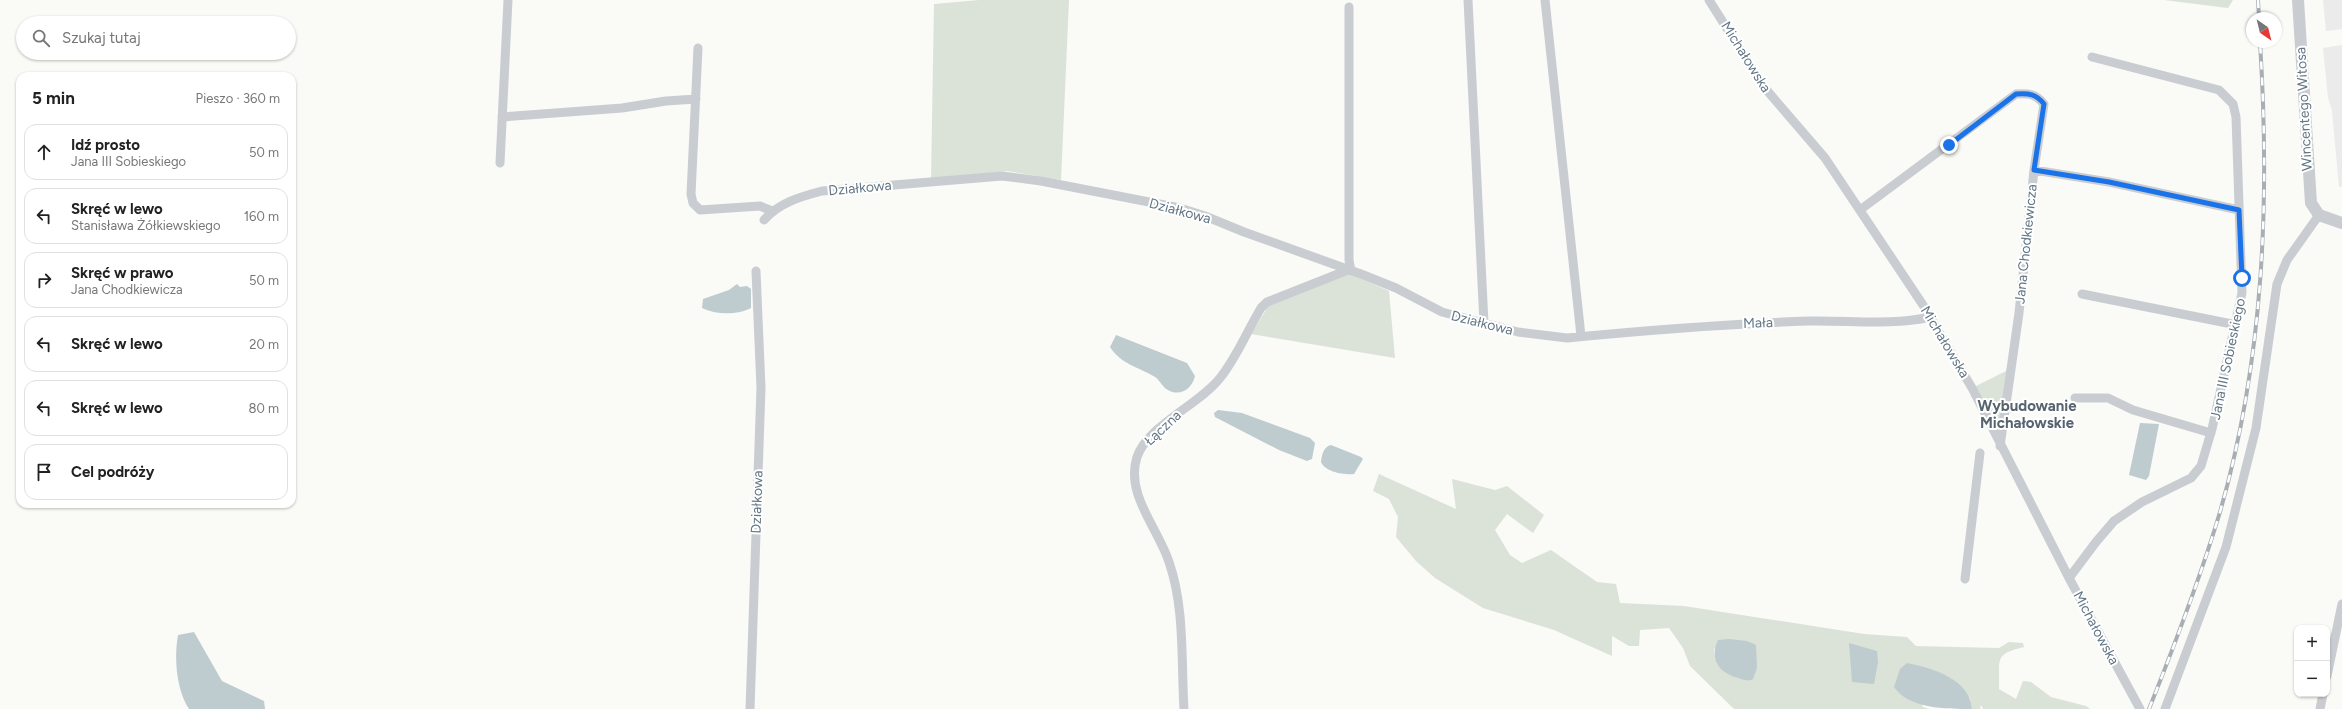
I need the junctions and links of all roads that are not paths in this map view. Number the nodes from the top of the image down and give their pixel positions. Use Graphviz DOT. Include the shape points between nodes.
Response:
graph roads {
  1 [pos="508,0"];
  2 [pos="1468,0"];
  3 [pos="1545,0"];
  4 [pos="1709,0"];
  5 [pos="2298,0"];
  6 [pos="1349,7"];
  7 [pos="698,48"];
  8 [pos="2092,58"];
  9 [pos="696,99"];
  10 [pos="502,117"];
  11 [pos="500,164"];
  12 [pos="2034,170"];
  13 [pos="1860,210"];
  14 [pos="2239,210"];
  15 [pos="772,211"];
  16 [pos="2318,215"];
  17 [pos="764,220"];
  18 [pos="2342,223"];
  19 [pos="1350,270"];
  20 [pos="756,271"];
  21 [pos="2082,294"];
  22 [pos="1930,318"];
  23 [pos="1484,323"];
  24 [pos="2237,325"];
  25 [pos="1583,336"];
  26 [pos="2075,398"];
  27 [pos="2211,433"];
  28 [pos="2000,446"];
  29 [pos="1980,453"];
  30 [pos="1964,578"];
  31 [pos="2069,578"];
  32 [pos="2342,604"];
  33 [pos="2330,662"];
  34 [pos="2322,697"];
  35 [pos="750,709"];
  36 [pos="1184,709"];
  37 [pos="2140,709"];
  38 [pos="2165,709"];
  39 [pos="2320,709"];
  1 -- 10 [label="street"];
  2 -- 23 [label="street"];
  3 -- 25 [label="street"];
  4 -- 13 [label="street, Michałowska" via="1764,87 1825,158"];
  5 -- 16 [label="street, Wincentego Witosa" via="2309,193"];
  6 -- 19 [label="street"];
  7 -- 9 [label="street"];
  8 -- 14 [label="street, Jana III Sobieskiego" via="2219,90 2233,104 2236,117"];
  9 -- 10 [label="street" via="622,108"];
  9 -- 15 [label="street" via="691,194 693,203 700,210 760,206"];
  10 -- 11 [label="street"];
  12 -- 13 [label="street, Jana Chodkiewicza" via="2044,104 2039,98 2028,93 2016,94"];
  12 -- 14 [label="street" via="2109,182"];
  12 -- 28 [label="street, Jana Chodkiewicza" via="2019,313"];
  13 -- 22 [label="street, Michałowska"];
  14 -- 24 [label="street, Jana III Sobieskiego" via="2242,293"];
  15 -- 17 [label="street, Działkowa"];
  15 -- 19 [label="street, Działkowa" via="800,197 822,191 1002,176 1022,178 1180,208"];
  16 -- 18 [label="street"];
  16 -- 38 [label="street" via="2287,260 2277,284 2256,428 2228,540"];
  19 -- 23 [label="street, Działkowa" via="1393,287 1442,312"];
  19 -- 36 [label="street, Łączna" via="1267,302 1219,379 1201,397 1179,412 1146,441 1137,456 1134,473 1138,495 1169,560 1177,591"];
  20 -- 35 [label="street, Działkowa" via="761,388"];
  21 -- 24 [label="street"];
  22 -- 25 [label="street, Mała" via="1908,322 1835,320 1720,325"];
  22 -- 28 [label="street, Michałowska" via="1972,388"];
  23 -- 25 [label="street, Działkowa" via="1543,336"];
  24 -- 27 [label="street, Jana III Sobieskiego"];
  26 -- 27 [label="street" via="2108,398 2133,410"];
  27 -- 31 [label="street, Jana III Sobieskiego" via="2201,466 2191,478 2142,502 2114,521"];
  28 -- 31 [label="street, Michałowska"];
  29 -- 30 [label="street"];
  31 -- 37 [label="street, Michałowska"];
  32 -- 33 [label="street"];
  34 -- 39 [label="street"];
}
